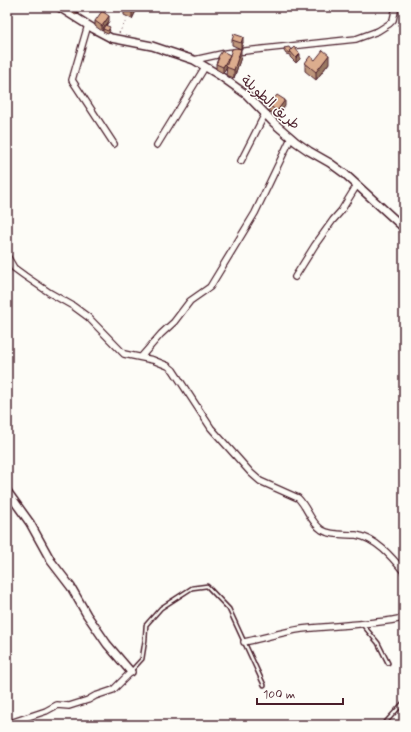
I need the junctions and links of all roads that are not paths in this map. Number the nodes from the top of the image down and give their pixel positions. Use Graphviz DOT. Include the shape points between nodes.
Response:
graph roads {
  1 [pos="59,7"];
  2 [pos="396,7"];
  3 [pos="88,25"];
  4 [pos="194,60"];
  5 [pos="205,67"];
  6 [pos="265,114"];
  7 [pos="291,138"];
  8 [pos="114,144"];
  9 [pos="157,144"];
  10 [pos="241,161"];
  11 [pos="356,185"];
  12 [pos="404,228"];
  13 [pos="8,260"];
  14 [pos="295,277"];
  15 [pos="141,357"];
  16 [pos="7,491"];
  17 [pos="404,572"];
  18 [pos="404,618"];
  19 [pos="362,624"];
  20 [pos="244,642"];
  21 [pos="388,663"];
  22 [pos="131,672"];
  23 [pos="264,685"];
  24 [pos="404,702"];
  25 [pos="385,723"];
  26 [pos="7,724"];
  1 -- 3 [label="street, طريق الطويلة"];
  2 -- 4 [label="street" via="390,24 356,39 226,53"];
  3 -- 4 [label="street, طريق الطويلة" via="115,39 152,46"];
  3 -- 8 [label="street" via="72,80"];
  4 -- 5 [label="street, طريق الطويلة"];
  5 -- 6 [label="street, طريق الطويلة" via="241,89"];
  5 -- 9 [label="street"];
  6 -- 7 [label="street, طريق الطويلة"];
  6 -- 10 [label="street"];
  7 -- 11 [label="street, طريق الطويلة" via="309,152 336,167"];
  7 -- 15 [label="street" via="255,213 210,287 190,301"];
  11 -- 12 [label="street, طريق الطويلة"];
  11 -- 14 [label="street"];
  13 -- 15 [label="street" via="25,276 88,317 124,354"];
  15 -- 17 [label="street" via="163,363 173,370 211,428 260,481 298,498 322,530 332,534 362,537 376,543"];
  16 -- 22 [label="street" via="87,615"];
  18 -- 19 [label="street"];
  19 -- 20 [label="street" via="280,632"];
  19 -- 21 [label="lane" via="378,643"];
  20 -- 22 [label="lane" via="230,609 207,586 192,588 161,608 146,625 142,659"];
  20 -- 23 [label="lane"];
  22 -- 26 [label="street" via="113,690 69,706 57,705"];
  24 -- 25 [label="lane"];
}
